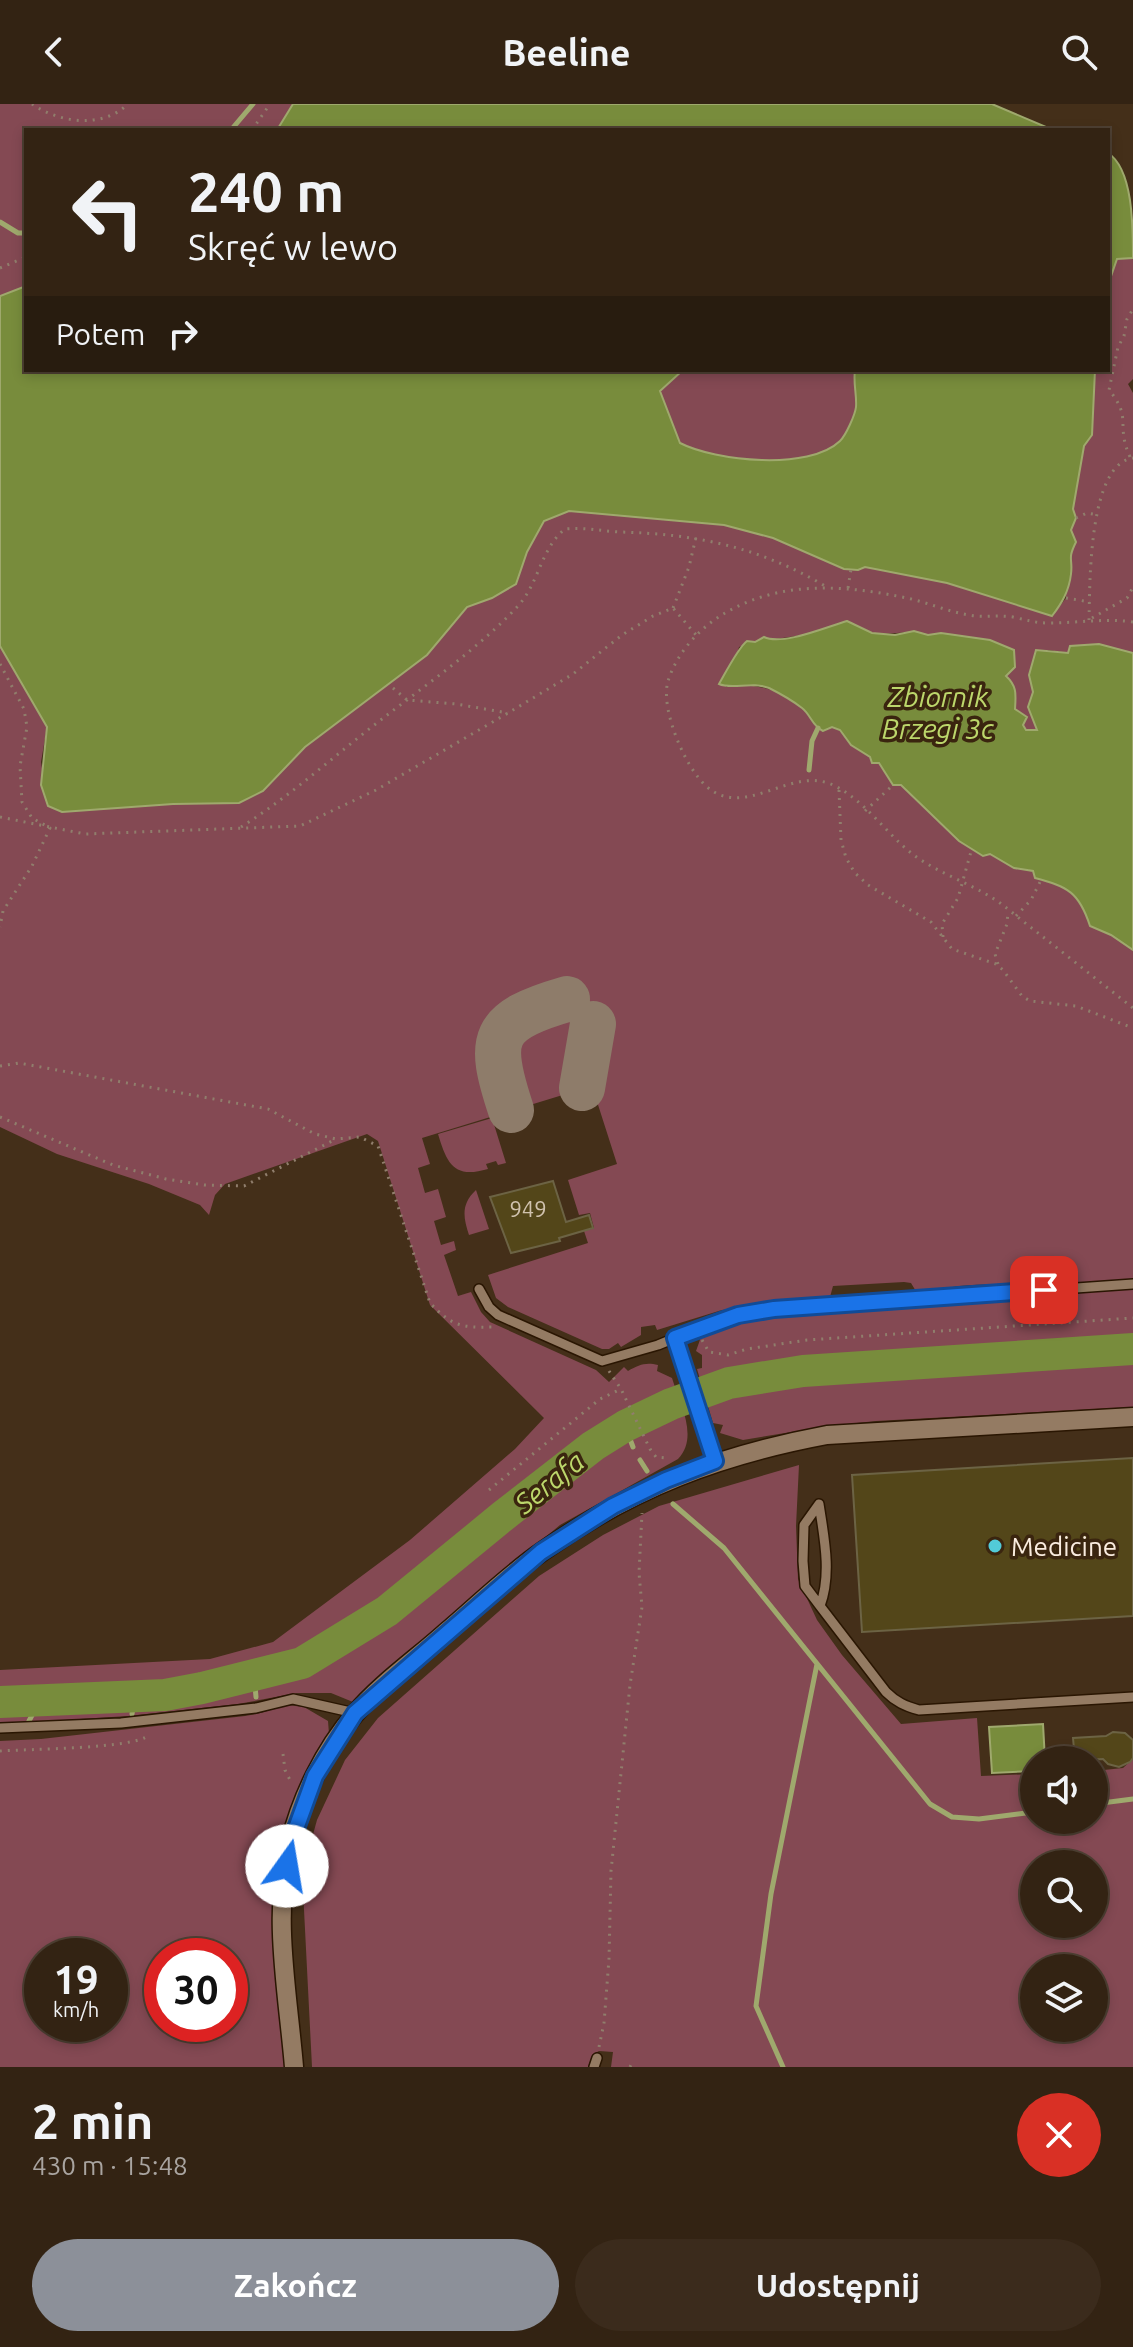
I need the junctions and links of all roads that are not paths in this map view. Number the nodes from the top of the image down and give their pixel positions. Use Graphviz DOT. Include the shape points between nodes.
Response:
graph roads {
  1 [pos="1133,1284"];
  2 [pos="479,1289"];
  3 [pos="675,1338"];
  4 [pos="1133,1417"];
  5 [pos="715,1461"];
  6 [pos="820,1606"];
  7 [pos="1133,1697"];
  8 [pos="355,1713"];
  9 [pos="0,1728"];
  10 [pos="294,2067"];
  1 -- 3 [label="lane" via="774,1309 738,1315"];
  2 -- 3 [label="lane" via="498,1315 602,1361"];
  3 -- 5 [label="lane"];
  4 -- 5 [label="street" via="827,1435"];
  5 -- 8 [label="street" via="613,1506 541,1552"];
  6 -- 6 [label="lane" via="827,1588 819,1504 804,1525 803,1561 805,1586"];
  6 -- 7 [label="lane" via="886,1692 907,1707"];
  8 -- 9 [label="lane" via="293,1699 121,1723"];
  8 -- 10 [label="street" via="308,1792 290,1845 282,1929"];
}
